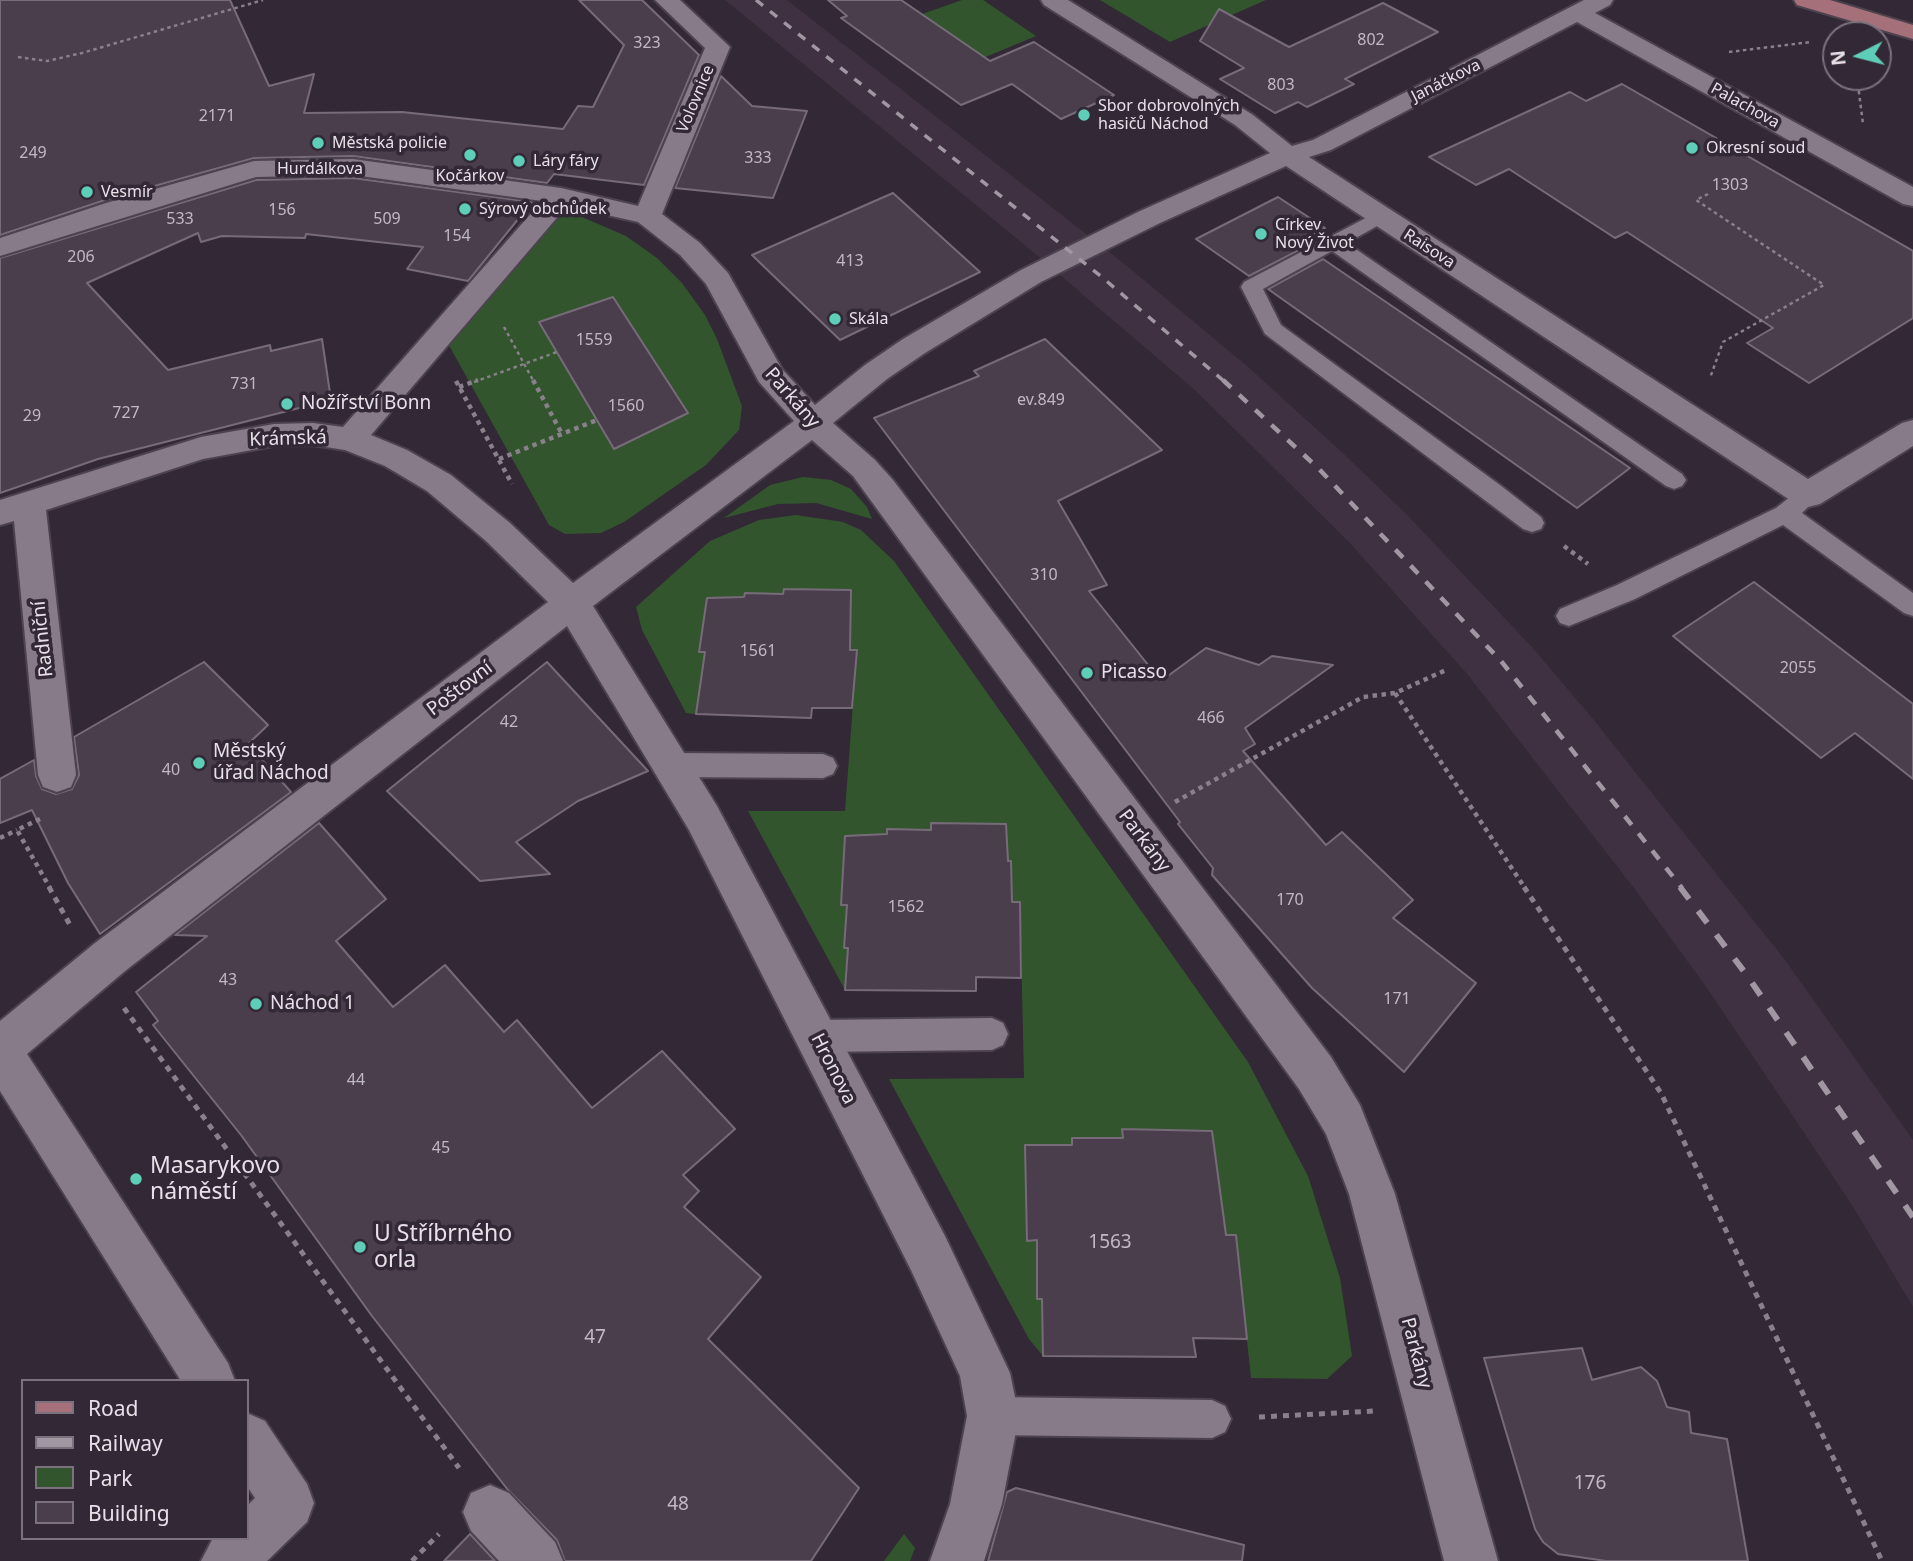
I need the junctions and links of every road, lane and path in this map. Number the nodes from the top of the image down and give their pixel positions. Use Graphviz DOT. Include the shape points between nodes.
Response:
graph roads {
  1 [pos="262,0"];
  2 [pos="666,0"];
  3 [pos="1052,0"];
  4 [pos="1602,0"];
  5 [pos="1805,0"];
  6 [pos="1578,13"];
  7 [pos="1913,32"];
  8 [pos="1822,41"];
  9 [pos="1652,54"];
  10 [pos="18,57"];
  11 [pos="1288,155"];
  12 [pos="1708,194"];
  13 [pos="561,196"];
  14 [pos="1913,198"];
  15 [pos="647,216"];
  16 [pos="1379,217"];
  17 [pos="1333,242"];
  18 [pos="0,247"];
  19 [pos="481,285"];
  20 [pos="435,341"];
  21 [pos="557,352"];
  22 [pos="524,363"];
  23 [pos="459,387"];
  24 [pos="597,420"];
  25 [pos="1693,421"];
  26 [pos="813,423"];
  27 [pos="1913,431"];
  28 [pos="562,434"];
  29 [pos="350,439"];
  30 [pos="499,459"];
  31 [pos="1674,480"];
  32 [pos="512,484"];
  33 [pos="1797,504"];
  34 [pos="15,508"];
  35 [pos="1532,523"];
  36 [pos="1626,592"];
  37 [pos="572,603"];
  38 [pos="1913,606"];
  39 [pos="1569,616"];
  40 [pos="1446,670"];
  41 [pos="1395,693"];
  42 [pos="671,765"];
  43 [pos="823,766"];
  44 [pos="57,775"];
  45 [pos="1169,805"];
  46 [pos="17,830"];
  47 [pos="0,838"];
  48 [pos="103,963"];
  49 [pos="992,1034"];
  50 [pos="816,1036"];
  51 [pos="0,1050"];
  52 [pos="209,1379"];
  53 [pos="1375,1410"];
  54 [pos="993,1416"];
  55 [pos="1212,1419"];
  56 [pos="248,1441"];
  57 [pos="490,1512"];
  58 [pos="228,1561"];
  59 [pos="536,1561"];
  60 [pos="957,1561"];
  61 [pos="1471,1561"];
  62 [pos="1882,1561"];
  1 -- 10 [label="path" via="70,56 47,61"];
  2 -- 15 [label="street, Volovnice" via="718,47"];
  3 -- 11 [label="street, Raisova" via="1244,120"];
  4 -- 6 [label="street, Janáčkova"];
  5 -- 7 [label="main road"];
  6 -- 9 [label="street, Palachova"];
  6 -- 11 [label="street, Janáčkova" via="1322,145"];
  8 -- 9 [label="path" via="1699,56"];
  9 -- 14 [label="street, Palachova"];
  11 -- 16 [label="street, Raisova"];
  11 -- 26 [label="street, Janáčkova" via="1150,217 966,313 876,372"];
  12 -- 25 [label="path" via="1696,200 1824,285 1723,342"];
  13 -- 15 [label="street, Hurdálkova"];
  13 -- 18 [label="street, Hurdálkova" via="354,167 254,169"];
  13 -- 19 [label="street"];
  15 -- 26 [label="street, Parkány" via="690,249 718,279 769,375"];
  16 -- 17 [label="lane"];
  16 -- 25 [label="street, Raisova"];
  17 -- 31 [label="lane"];
  17 -- 35 [label="lane" via="1251,287 1273,329"];
  19 -- 20 [label="street"];
  19 -- 22 [label="path"];
  20 -- 23 [label="path"];
  20 -- 29 [label="street"];
  21 -- 22 [label="path"];
  22 -- 23 [label="path"];
  22 -- 28 [label="path"];
  23 -- 30 [label="path"];
  24 -- 28 [label="path"];
  25 -- 33 [label="street, Raisova"];
  26 -- 37 [label="street, Poštovní"];
  26 -- 61 [label="street, Parkány" via="864,468 908,524 1315,1073 1344,1121 1372,1194"];
  27 -- 33 [label="street"];
  28 -- 30 [label="path"];
  29 -- 34 [label="street, Krámská" via="274,435 214,445"];
  29 -- 37 [label="street, Krámská" via="439,482"];
  30 -- 32 [label="path"];
  33 -- 36 [label="lane"];
  33 -- 38 [label="lane, Raisova"];
  34 -- 44 [label="street, Radniční"];
  35 -- 36 [label="path"];
  36 -- 39 [label="lane"];
  37 -- 42 [label="street, Hronova"];
  37 -- 48 [label="street, Poštovní"];
  40 -- 41 [label="path"];
  41 -- 45 [label="path" via="1363,697"];
  41 -- 62 [label="path" via="1661,1093"];
  42 -- 43 [label="lane"];
  42 -- 50 [label="street, Hronova" via="704,818"];
  44 -- 46 [label="path" via="59,810"];
  46 -- 47 [label="path"];
  46 -- 48 [label="path"];
  48 -- 51 [label="street"];
  48 -- 57 [label="path"];
  49 -- 50 [label="lane"];
  50 -- 54 [label="street, Hronova" via="966,1328 985,1373"];
  51 -- 52 [label="street"];
  53 -- 55 [label="path"];
  54 -- 55 [label="lane"];
  54 -- 60 [label="street, Hronova" via="976,1504"];
  56 -- 58 [label="street" via="288,1503"];
  57 -- 59 [label="street"];
}
